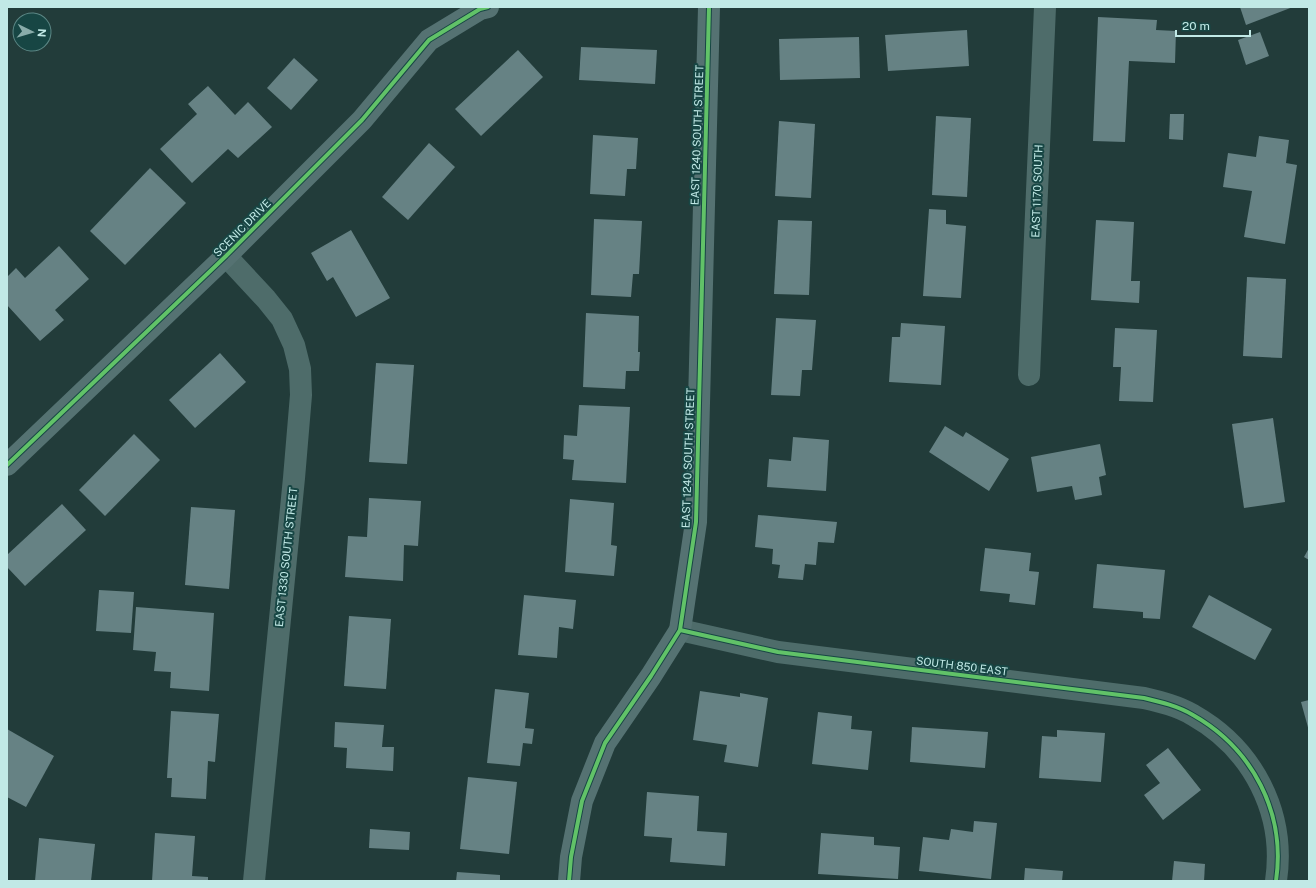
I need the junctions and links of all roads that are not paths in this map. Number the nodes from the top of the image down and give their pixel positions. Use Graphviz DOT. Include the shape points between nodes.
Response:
graph roads {
  1 [pos="488,7"];
  2 [pos="709,7"];
  3 [pos="1045,7"];
  4 [pos="226,256"];
  5 [pos="1028,375"];
  6 [pos="7,465"];
  7 [pos="680,630"];
  8 [pos="254,881"];
  9 [pos="569,881"];
  10 [pos="1276,881"];
  1 -- 4 [label="street, SCENIC DRIVE" via="480,9 429,40 362,120"];
  2 -- 7 [label="street, EAST 1240 SOUTH STREET" via="696,522"];
  3 -- 5 [label="street, EAST 1170 SOUTH"];
  4 -- 6 [label="street, SCENIC DRIVE"];
  4 -- 8 [label="street, EAST 1330 SOUTH STREET" via="282,319 294,345 300,369 301,395 294,478"];
  7 -- 9 [label="street, EAST 1240 SOUTH STREET" via="605,743 582,801"];
  7 -- 10 [label="street, SOUTH 850 EAST" via="778,652 1144,698 1172,705 1212,727 1245,758 1257,777 1274,820 1278,842"];
}
